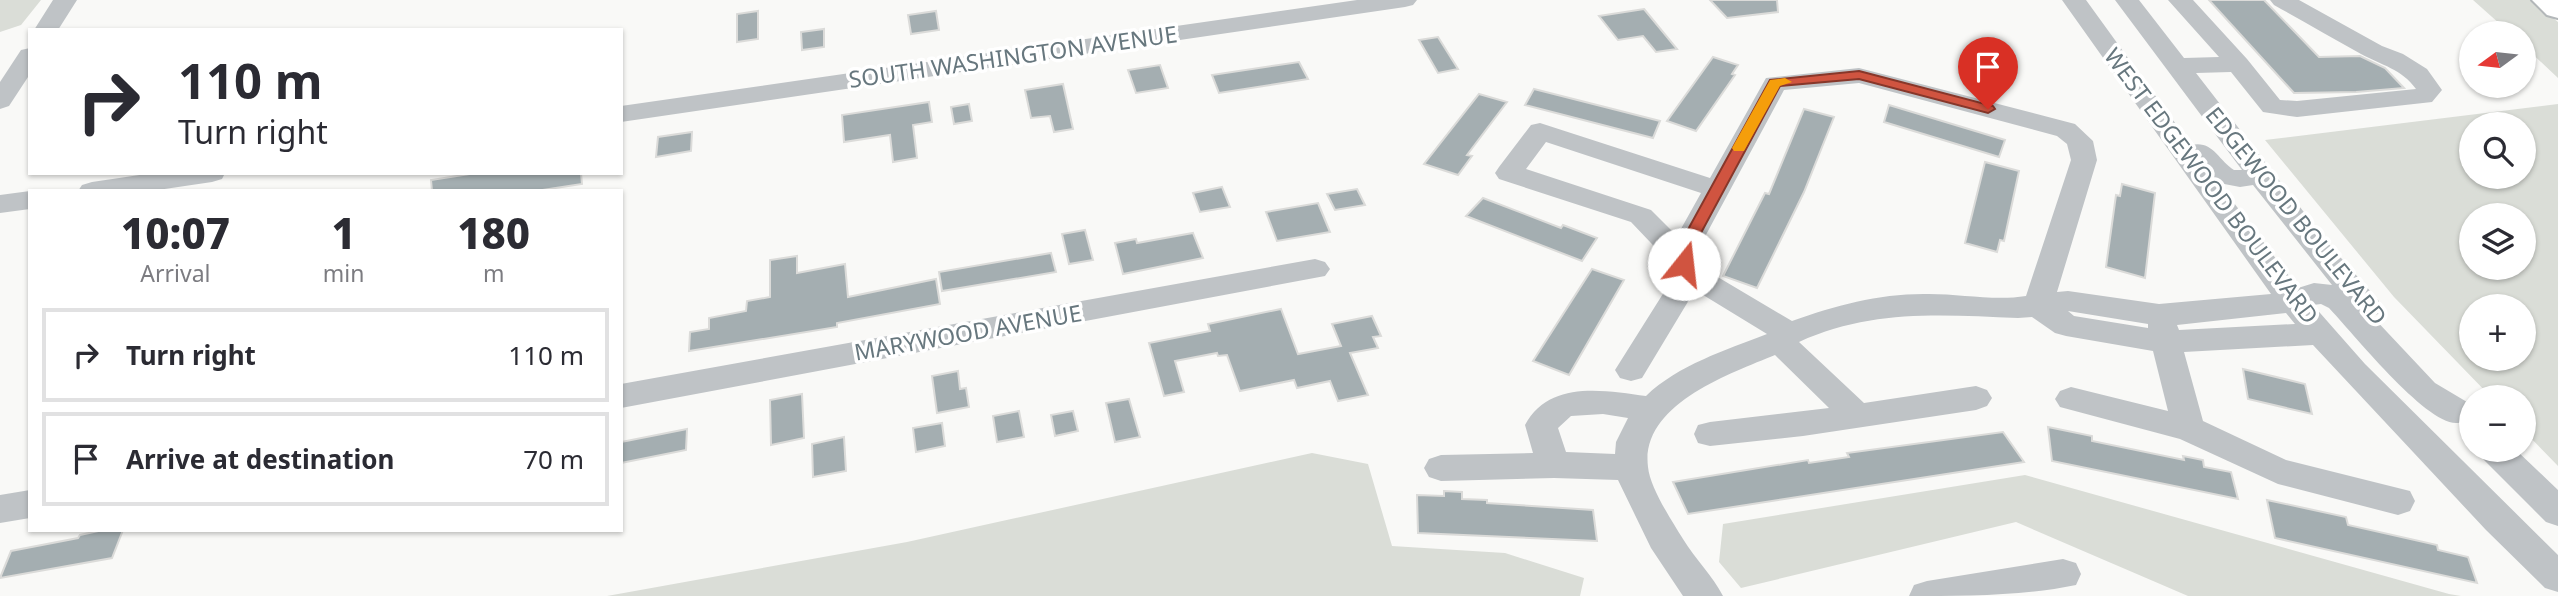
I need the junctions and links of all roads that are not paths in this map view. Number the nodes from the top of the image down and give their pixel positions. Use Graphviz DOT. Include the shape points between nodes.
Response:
graph roads {
  1 [pos="65,0"];
  2 [pos="1405,0"];
  3 [pos="2074,0"];
  4 [pos="2127,0"];
  5 [pos="2180,0"];
  6 [pos="2279,0"];
  7 [pos="2547,0"];
  8 [pos="2558,9"];
  9 [pos="47,28"];
  10 [pos="28,58"];
  11 [pos="2238,64"];
  12 [pos="2177,66"];
  13 [pos="2131,78"];
  14 [pos="0,101"];
  15 [pos="623,114"];
  16 [pos="2260,173"];
  17 [pos="199,175"];
  18 [pos="105,189"];
  19 [pos="1716,189"];
  20 [pos="28,200"];
  21 [pos="0,204"];
  22 [pos="1684,264"];
  23 [pos="1315,269"];
  24 [pos="2293,302"];
  25 [pos="2038,306"];
  26 [pos="2162,328"];
  27 [pos="2321,334"];
  28 [pos="1784,337"];
  29 [pos="1631,370"];
  30 [pos="623,396"];
  31 [pos="1976,398"];
  32 [pos="2071,399"];
  33 [pos="1651,409"];
  34 [pos="2459,413"];
  35 [pos="1856,414"];
  36 [pos="2459,415"];
  37 [pos="2189,429"];
  38 [pos="1710,434"];
  39 [pos="2507,462"];
  40 [pos="1554,465"];
  41 [pos="1631,467"];
  42 [pos="1441,468"];
  43 [pos="2398,502"];
  44 [pos="28,504"];
  45 [pos="0,509"];
  46 [pos="2558,512"];
  47 [pos="2558,519"];
  48 [pos="2498,520"];
  49 [pos="2063,574"];
  50 [pos="2558,577"];
  51 [pos="1705,596"];
  52 [pos="1927,596"];
  1 -- 9 [label="street"];
  2 -- 15 [label="street, SOUTH WASHINGTON AVENUE"];
  3 -- 13 [label="street, WEST EDGEWOOD BOULEVARD"];
  4 -- 12 [label="street, EDGEWOOD BOULEVARD"];
  5 -- 11 [label="street"];
  6 -- 11 [label="street" via="2318,44 2334,51 2373,51 2418,74 2428,89 2423,97 2272,107"];
  7 -- 8 [label="highway"];
  10 -- 14 [label="street"];
  11 -- 12 [label="street"];
  12 -- 16 [label="street, EDGEWOOD BOULEVARD"];
  13 -- 16 [label="street" via="2161,100 2216,173 2241,179"];
  13 -- 24 [label="street, WEST EDGEWOOD BOULEVARD"];
  16 -- 34 [label="street, EDGEWOOD BOULEVARD" via="2317,249"];
  17 -- 18 [label="street"];
  19 -- 22 [label="street" via="1687,244"];
  19 -- 22 [label="street" via="1540,131 1509,173 1641,216"];
  19 -- 25 [label="street" via="1775,83 1859,75 2066,130 2080,141 2084,160"];
  20 -- 21 [label="street"];
  22 -- 28 [label="street"];
  22 -- 29 [label="street" via="1681,289"];
  23 -- 30 [label="street, MARYWOOD AVENUE"];
  24 -- 26 [label="street"];
  24 -- 27 [label="street, WEST EDGEWOOD BOULEVARD"];
  24 -- 36 [label="street" via="2314,293 2340,301 2424,391"];
  25 -- 26 [label="street" via="2066,325"];
  25 -- 28 [label="street" via="1875,307"];
  26 -- 27 [label="street"];
  26 -- 37 [label="street"];
  27 -- 48 [label="street, WEST EDGEWOOD BOULEVARD"];
  28 -- 33 [label="street" via="1691,380"];
  28 -- 35 [label="street"];
  31 -- 35 [label="street"];
  32 -- 37 [label="street"];
  33 -- 40 [label="street" via="1603,402 1563,405 1541,425"];
  33 -- 41 [label="street" via="1633,435"];
  35 -- 38 [label="street"];
  37 -- 43 [label="street" via="2278,471"];
  39 -- 46 [label="street"];
  40 -- 41 [label="street"];
  40 -- 42 [label="street"];
  41 -- 51 [label="street" via="1654,522"];
  44 -- 45 [label="street"];
  47 -- 48 [label="street" via="2543,531 2522,531"];
  48 -- 50 [label="street, WEST EDGEWOOD BOULEVARD"];
  49 -- 52 [label="street"];
}
